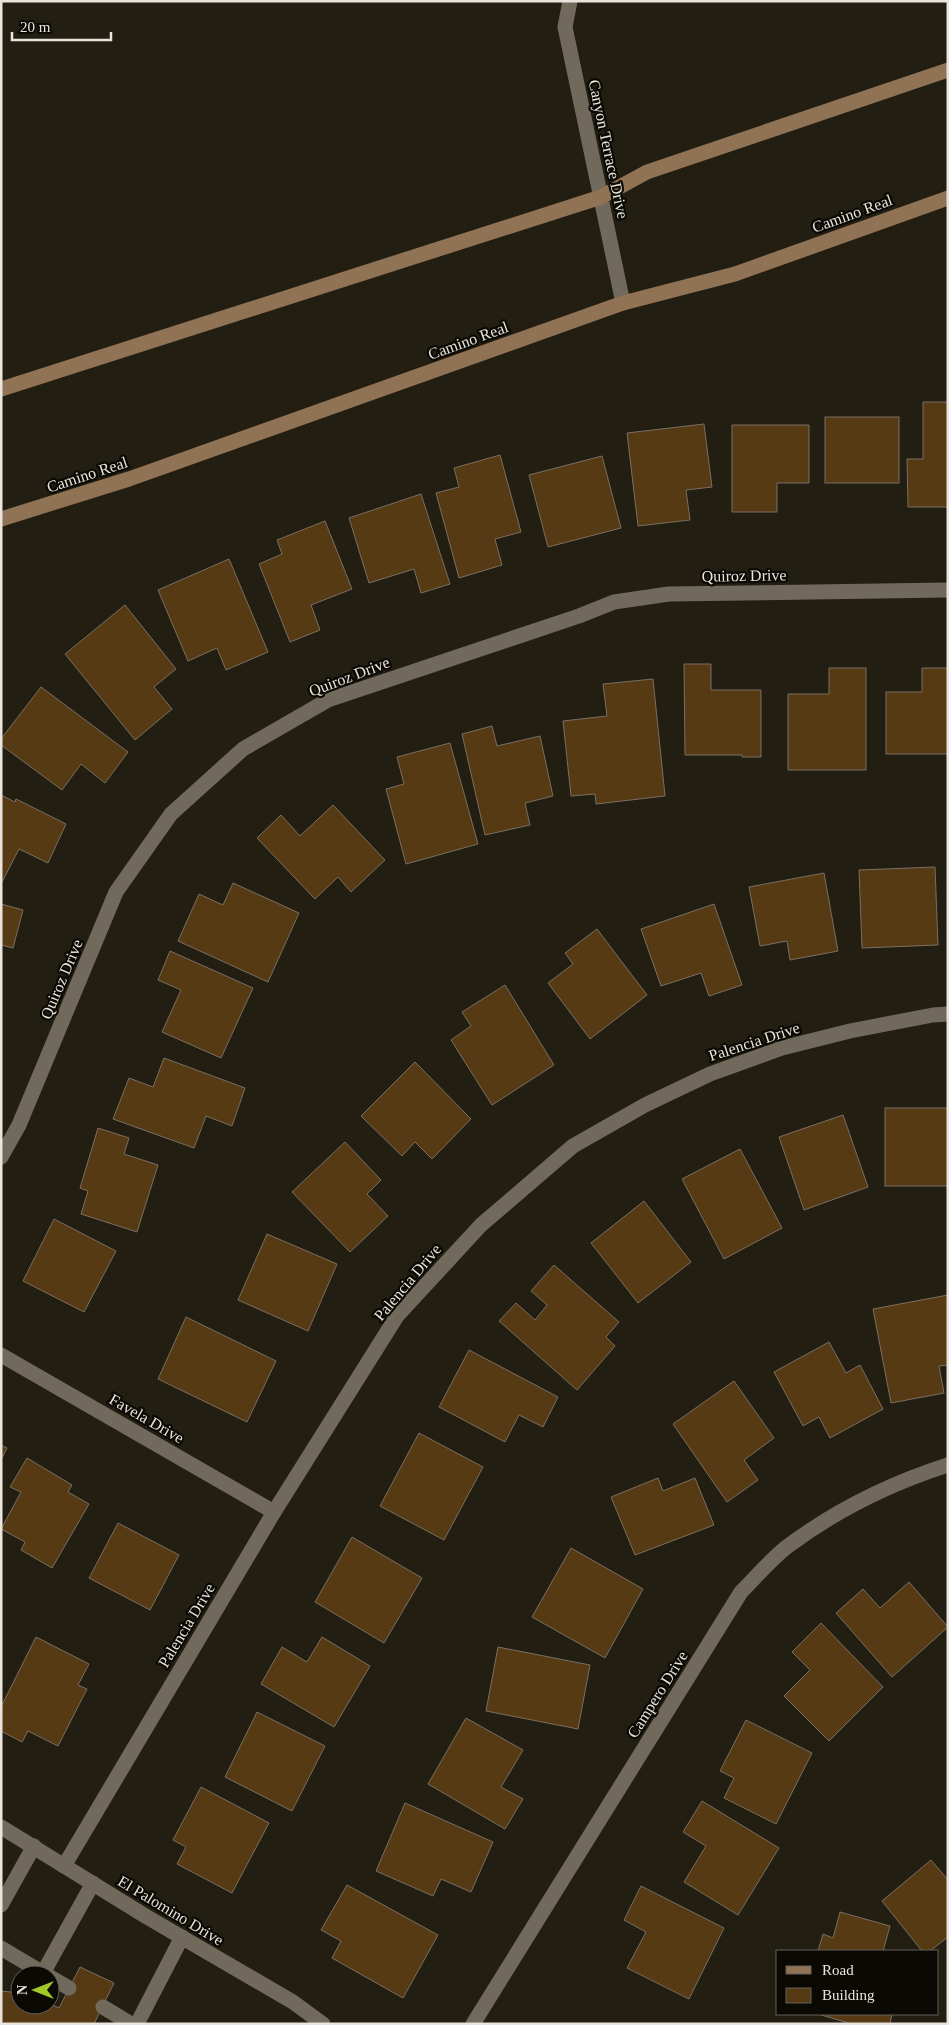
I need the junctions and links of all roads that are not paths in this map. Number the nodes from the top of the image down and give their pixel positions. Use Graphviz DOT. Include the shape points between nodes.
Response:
graph roads {
  1 [pos="570,1"];
  2 [pos="948,70"];
  3 [pos="601,198"];
  4 [pos="948,198"];
  5 [pos="623,303"];
  6 [pos="1,389"];
  7 [pos="1,519"];
  8 [pos="948,590"];
  9 [pos="948,1014"];
  10 [pos="1,1157"];
  11 [pos="1,1355"];
  12 [pos="948,1465"];
  13 [pos="274,1512"];
  14 [pos="1,1827"];
  15 [pos="34,1846"];
  16 [pos="64,1866"];
  17 [pos="93,1883"];
  18 [pos="1,1905"];
  19 [pos="182,1937"];
  20 [pos="1,1948"];
  21 [pos="30,1965"];
  22 [pos="52,1965"];
  23 [pos="60,1983"];
  24 [pos="69,1988"];
  25 [pos="103,2007"];
  26 [pos="131,2024"];
  27 [pos="137,2024"];
  28 [pos="323,2024"];
  29 [pos="473,2024"];
  1 -- 3 [label="street, Canyon Terrace Drive" via="565,26"];
  2 -- 3 [label="main road" via="647,172"];
  3 -- 5 [label="street, Canyon Terrace Drive"];
  3 -- 6 [label="main road"];
  4 -- 5 [label="main road, Camino Real" via="735,274"];
  5 -- 7 [label="main road, Camino Real" via="138,476"];
  8 -- 10 [label="street, Quiroz Drive" via="669,594 614,602 328,700 243,749 171,814 116,892 20,1126"];
  9 -- 13 [label="street, Palencia Drive" via="933,1014 850,1031 782,1048 728,1067 646,1105 573,1146 481,1225 397,1316"];
  11 -- 13 [label="street, Favela Drive"];
  12 -- 29 [label="street, Campero Drive" via="923,1473 840,1512 786,1547 741,1592"];
  13 -- 16 [label="street, Palencia Drive"];
  14 -- 15 [label="street, El Palomino Drive"];
  15 -- 16 [label="street, El Palomino Drive"];
  15 -- 18 [label="street"];
  16 -- 17 [label="street, El Palomino Drive"];
  17 -- 19 [label="street, El Palomino Drive"];
  17 -- 22 [label="street"];
  19 -- 27 [label="street"];
  19 -- 28 [label="street, El Palomino Drive" via="293,2002"];
  20 -- 21 [label="street"];
  23 -- 24 [label="street"];
  25 -- 26 [label="street"];
}
